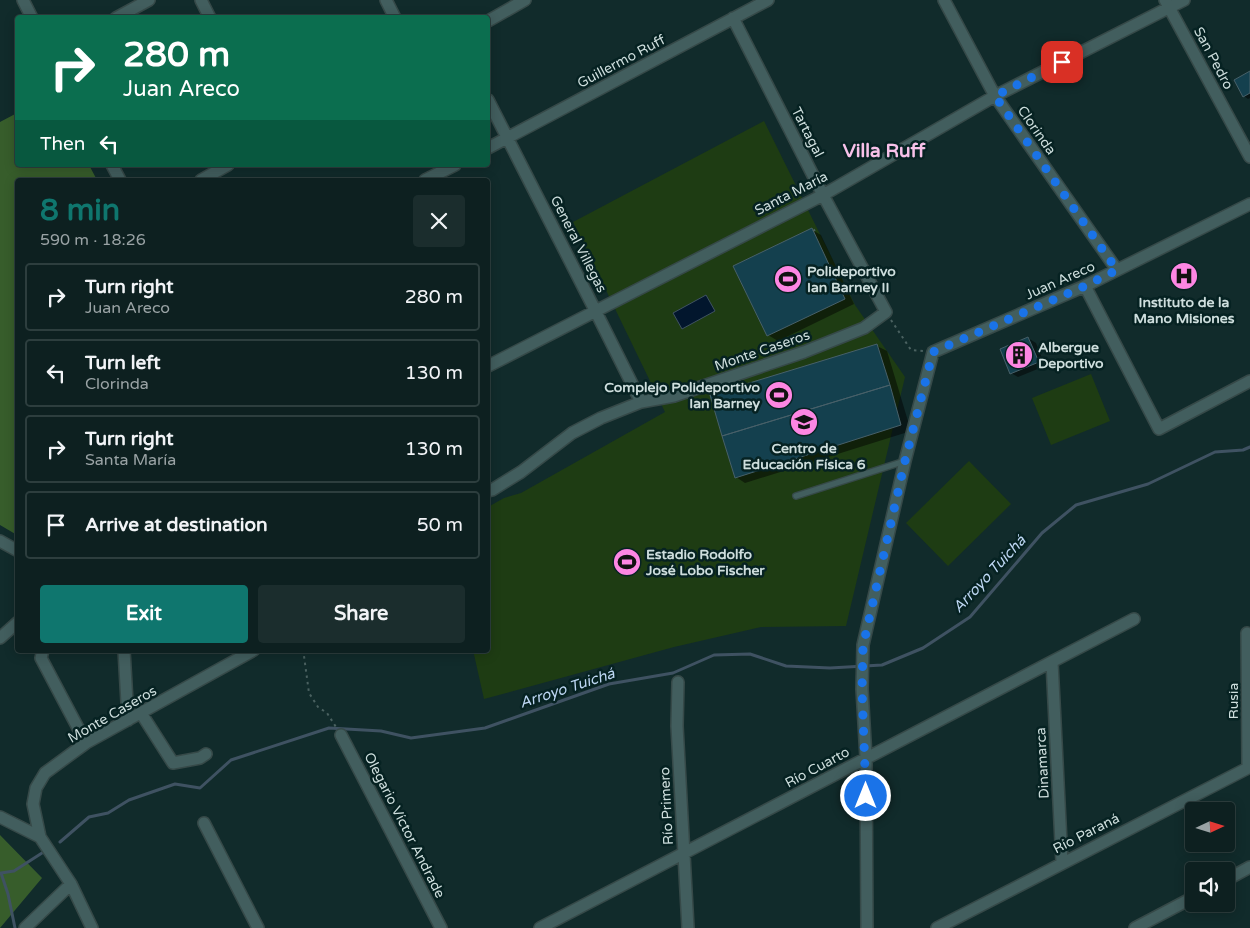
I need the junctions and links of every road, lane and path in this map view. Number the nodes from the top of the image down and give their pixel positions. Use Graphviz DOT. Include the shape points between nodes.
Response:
graph roads {
  1 [pos="23,0"];
  2 [pos="148,0"];
  3 [pos="201,0"];
  4 [pos="386,0"];
  5 [pos="525,0"];
  6 [pos="768,0"];
  7 [pos="944,0"];
  8 [pos="1184,0"];
  9 [pos="1167,4"];
  10 [pos="30,15"];
  11 [pos="121,15"];
  12 [pos="208,15"];
  13 [pos="394,15"];
  14 [pos="733,18"];
  15 [pos="490,20"];
  16 [pos="995,96"];
  17 [pos="490,104"];
  18 [pos="508,138"];
  19 [pos="490,147"];
  20 [pos="1250,157"];
  21 [pos="224,167"];
  22 [pos="450,167"];
  23 [pos="205,178"];
  24 [pos="429,178"];
  25 [pos="823,195"];
  26 [pos="1250,204"];
  27 [pos="818,228"];
  28 [pos="813,231"];
  29 [pos="1117,270"];
  30 [pos="1085,286"];
  31 [pos="595,310"];
  32 [pos="886,312"];
  33 [pos="911,350"];
  34 [pos="490,365"];
  35 [pos="1250,381"];
  36 [pos="640,402"];
  37 [pos="905,461"];
  38 [pos="490,490"];
  39 [pos="796,496"];
  40 [pos="0,541"];
  41 [pos="15,549"];
  42 [pos="1134,619"];
  43 [pos="15,625"];
  44 [pos="1247,633"];
  45 [pos="0,638"];
  46 [pos="42,653"];
  47 [pos="124,653"];
  48 [pos="249,653"];
  49 [pos="303,653"];
  50 [pos="1052,662"];
  51 [pos="678,682"];
  52 [pos="141,713"];
  53 [pos="128,720"];
  54 [pos="332,720"];
  55 [pos="341,736"];
  56 [pos="86,743"];
  57 [pos="206,754"];
  58 [pos="866,758"];
  59 [pos="1249,767"];
  60 [pos="0,818"];
  61 [pos="204,823"];
  62 [pos="40,837"];
  63 [pos="684,854"];
  64 [pos="1062,863"];
  65 [pos="1250,867"];
  66 [pos="1235,875"];
  67 [pos="71,884"];
  68 [pos="1185,902"];
  69 [pos="25,928"];
  70 [pos="92,928"];
  71 [pos="258,928"];
  72 [pos="441,928"];
  73 [pos="540,928"];
  74 [pos="688,928"];
  75 [pos="868,928"];
  76 [pos="937,928"];
  77 [pos="1135,928"];
  1 -- 10 [label="street"];
  2 -- 11 [label="street"];
  3 -- 12 [label="street"];
  4 -- 13 [label="street"];
  5 -- 15 [label="street"];
  6 -- 14 [label="street, Guillermo Ruff"];
  7 -- 16 [label="street, Clorinda"];
  8 -- 9 [label="street, Santa María"];
  9 -- 16 [label="street, Santa María"];
  9 -- 20 [label="street, San Pedro"];
  14 -- 18 [label="street, Guillermo Ruff"];
  14 -- 25 [label="street, Tartagal"];
  16 -- 25 [label="street, Santa María"];
  16 -- 29 [label="street, Clorinda"];
  17 -- 18 [label="street, General Villegas"];
  18 -- 19 [label="street, Guillermo Ruff"];
  18 -- 31 [label="street, General Villegas"];
  21 -- 23 [label="street"];
  22 -- 24 [label="street"];
  25 -- 31 [label="street, Santa María"];
  25 -- 32 [label="street, Tartagal"];
  26 -- 29 [label="street, Juan Areco"];
  27 -- 28 [label="path"];
  29 -- 30 [label="street, Juan Areco"];
  30 -- 35 [label="street" via="1158,429"];
  30 -- 37 [label="street, Juan Areco" via="933,352"];
  31 -- 34 [label="street, Santa María"];
  31 -- 36 [label="street, General Villegas"];
  32 -- 33 [label="path"];
  32 -- 36 [label="street, Monte Caseros" via="864,328 804,352 674,396"];
  36 -- 38 [label="street, Monte Caseros" via="572,433 521,472"];
  37 -- 39 [label="lane"];
  37 -- 58 [label="street" via="863,646"];
  40 -- 41 [label="street"];
  42 -- 50 [label="street, Río Cuarto"];
  43 -- 45 [label="street"];
  44 -- 59 [label="street, Rusia"];
  46 -- 56 [label="street" via="41,658"];
  47 -- 53 [label="street"];
  48 -- 52 [label="street, Monte Caseros"];
  49 -- 54 [label="path" via="309,693"];
  50 -- 58 [label="street, Río Cuarto"];
  50 -- 64 [label="street, Dinamarca"];
  51 -- 63 [label="street, Río Primero" via="677,726"];
  52 -- 53 [label="street, Monte Caseros"];
  52 -- 57 [label="street" via="174,763"];
  53 -- 56 [label="street, Monte Caseros"];
  55 -- 72 [label="street, Olegario Víctor Andrade"];
  56 -- 62 [label="street, Monte Caseros" via="45,774 36,788 33,804"];
  58 -- 63 [label="street, Río Cuarto"];
  58 -- 75 [label="street"];
  59 -- 64 [label="street, Río Paraná"];
  60 -- 62 [label="street"];
  61 -- 71 [label="street"];
  62 -- 67 [label="street"];
  63 -- 73 [label="street, Río Cuarto"];
  63 -- 74 [label="street, Río Primero"];
  64 -- 76 [label="street, Río Paraná"];
  65 -- 66 [label="street"];
  67 -- 69 [label="street"];
  67 -- 70 [label="street"];
  68 -- 77 [label="street"];
}
